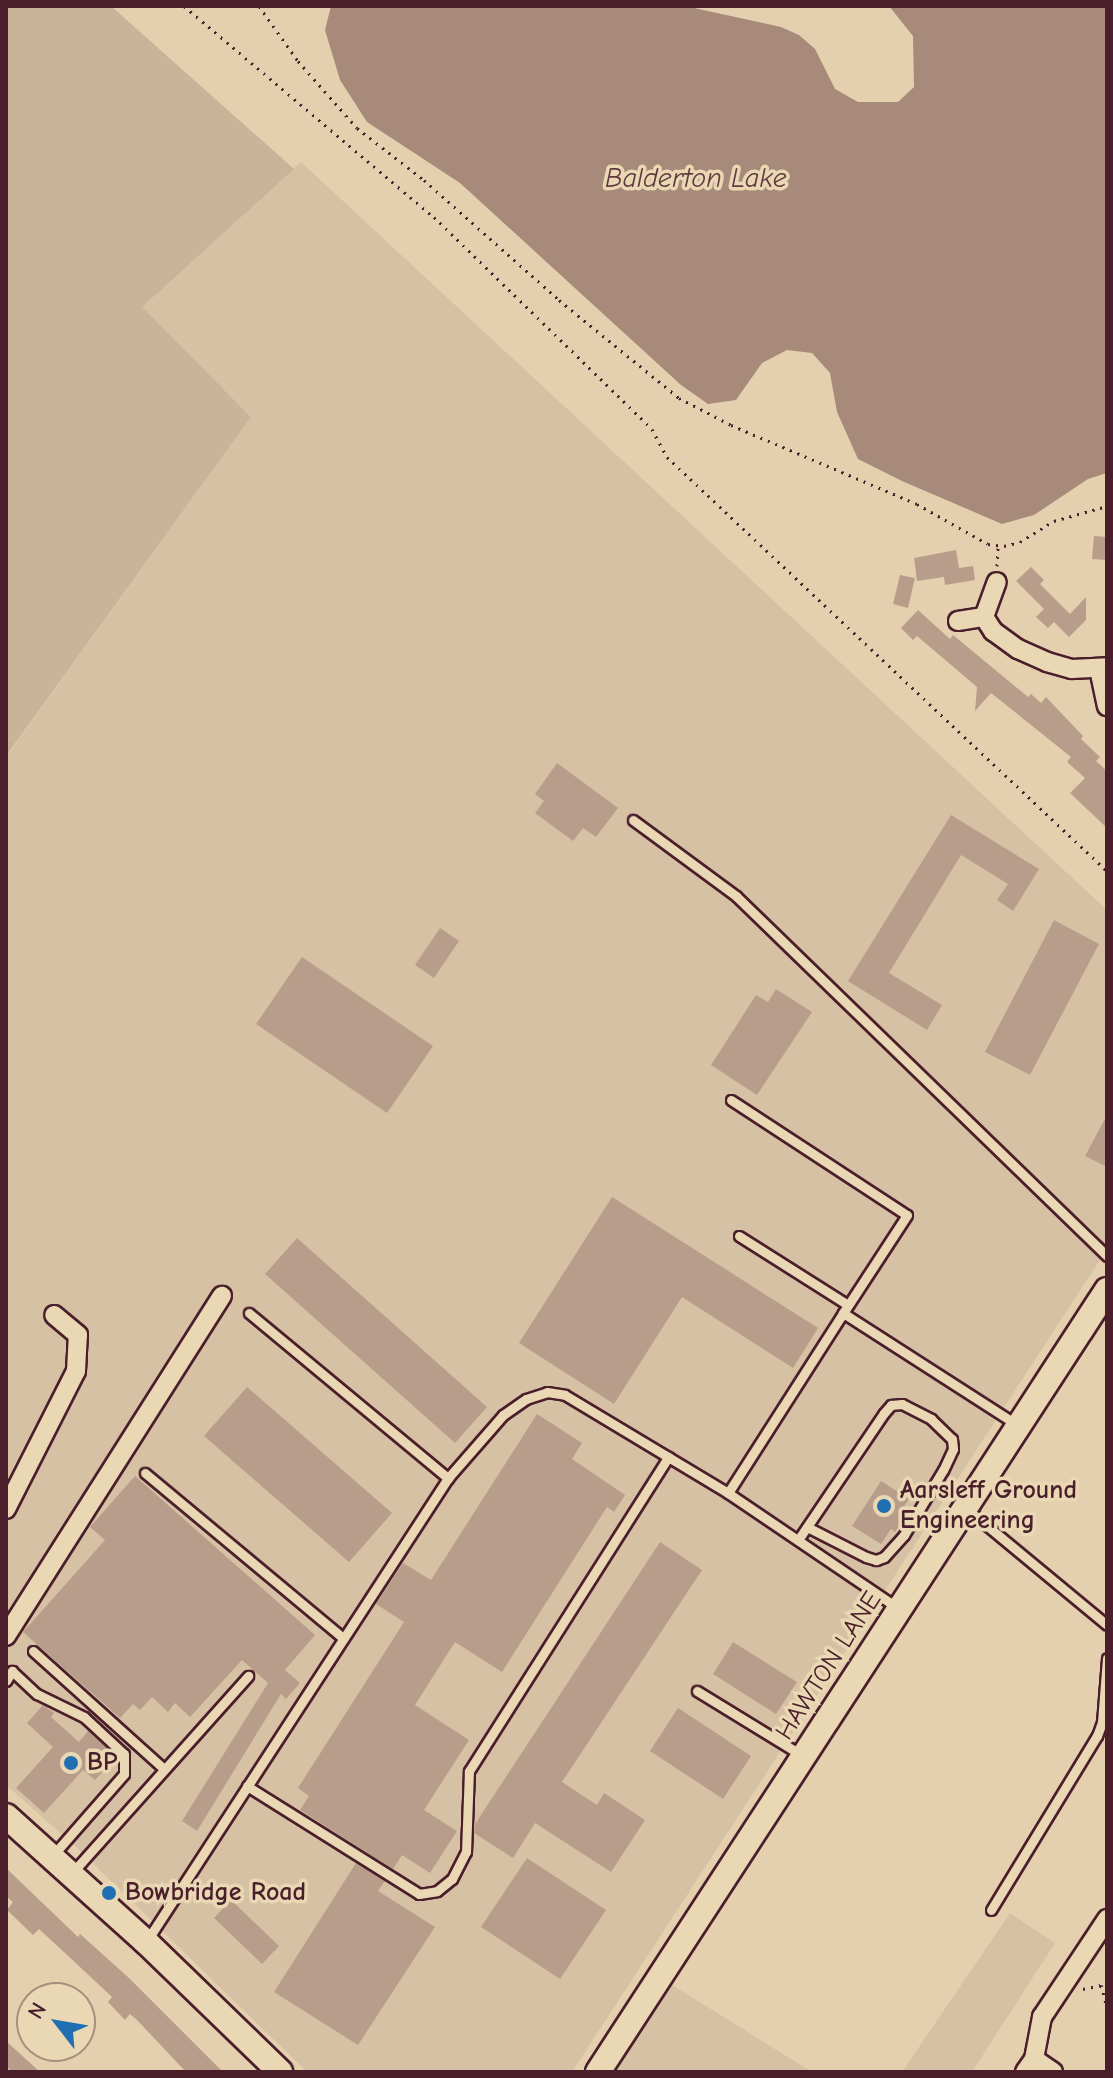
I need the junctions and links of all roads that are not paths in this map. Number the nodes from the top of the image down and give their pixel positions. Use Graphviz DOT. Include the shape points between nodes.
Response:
graph roads {
  1 [pos="997,582"];
  2 [pos="984,617"];
  3 [pos="958,621"];
  4 [pos="1103,668"];
  5 [pos="1107,706"];
  6 [pos="633,820"];
  7 [pos="731,1100"];
  8 [pos="739,1236"];
  9 [pos="1107,1256"];
  10 [pos="1107,1290"];
  11 [pos="222,1296"];
  12 [pos="846,1309"];
  13 [pos="249,1313"];
  14 [pos="54,1315"];
  15 [pos="1019,1426"];
  16 [pos="668,1457"];
  17 [pos="145,1473"];
  18 [pos="448,1478"];
  19 [pos="728,1493"];
  20 [pos="965,1508"];
  21 [pos="6,1509"];
  22 [pos="807,1527"];
  23 [pos="798,1540"];
  24 [pos="899,1608"];
  25 [pos="1107,1625"];
  26 [pos="6,1636"];
  27 [pos="343,1638"];
  28 [pos="33,1651"];
  29 [pos="1107,1658"];
  30 [pos="248,1676"];
  31 [pos="6,1681"];
  32 [pos="697,1691"];
  33 [pos="803,1756"];
  34 [pos="164,1769"];
  35 [pos="247,1786"];
  36 [pos="6,1816"];
  37 [pos="52,1857"];
  38 [pos="71,1874"];
  39 [pos="991,1910"];
  40 [pos="1107,1919"];
  41 [pos="146,1942"];
  42 [pos="1029,2065"];
  43 [pos="280,2072"];
  44 [pos="598,2072"];
  45 [pos="1053,2072"];
  1 -- 2 [label="street"];
  2 -- 3 [label="street"];
  2 -- 4 [label="street" via="993,631 1018,649 1072,669"];
  4 -- 5 [label="street"];
  6 -- 9 [label="lane" via="736,896"];
  7 -- 12 [label="lane" via="907,1215"];
  8 -- 12 [label="lane"];
  10 -- 15 [label="street, HAWTON LANE"];
  11 -- 26 [label="street"];
  12 -- 15 [label="lane"];
  12 -- 19 [label="lane"];
  13 -- 18 [label="lane"];
  14 -- 21 [label="street" via="78,1335 76,1371"];
  15 -- 20 [label="street, HAWTON LANE"];
  16 -- 18 [label="lane" via="565,1395 547,1392 503,1415"];
  16 -- 19 [label="lane"];
  16 -- 35 [label="lane" via="469,1771 466,1852 452,1879 437,1891 419,1894"];
  17 -- 27 [label="lane"];
  18 -- 27 [label="lane"];
  19 -- 23 [label="lane"];
  20 -- 24 [label="street, HAWTON LANE"];
  20 -- 25 [label="lane"];
  22 -- 22 [label="lane" via="891,1405 902,1404 931,1419 952,1439 943,1470 884,1557 866,1557"];
  22 -- 23 [label="lane"];
  23 -- 24 [label="lane"];
  24 -- 33 [label="street, HAWTON LANE"];
  27 -- 35 [label="lane"];
  28 -- 34 [label="lane"];
  29 -- 39 [label="lane" via="1097,1736"];
  30 -- 34 [label="lane"];
  31 -- 37 [label="lane" via="12,1671 37,1694 84,1717 124,1754 124,1774"];
  32 -- 33 [label="lane"];
  33 -- 44 [label="street, HAWTON LANE"];
  34 -- 38 [label="lane"];
  35 -- 41 [label="lane"];
  36 -- 37 [label="street"];
  37 -- 38 [label="street"];
  38 -- 41 [label="street"];
  40 -- 42 [label="street" via="1042,2017"];
  41 -- 43 [label="street"];
  42 -- 45 [label="street"];
}
